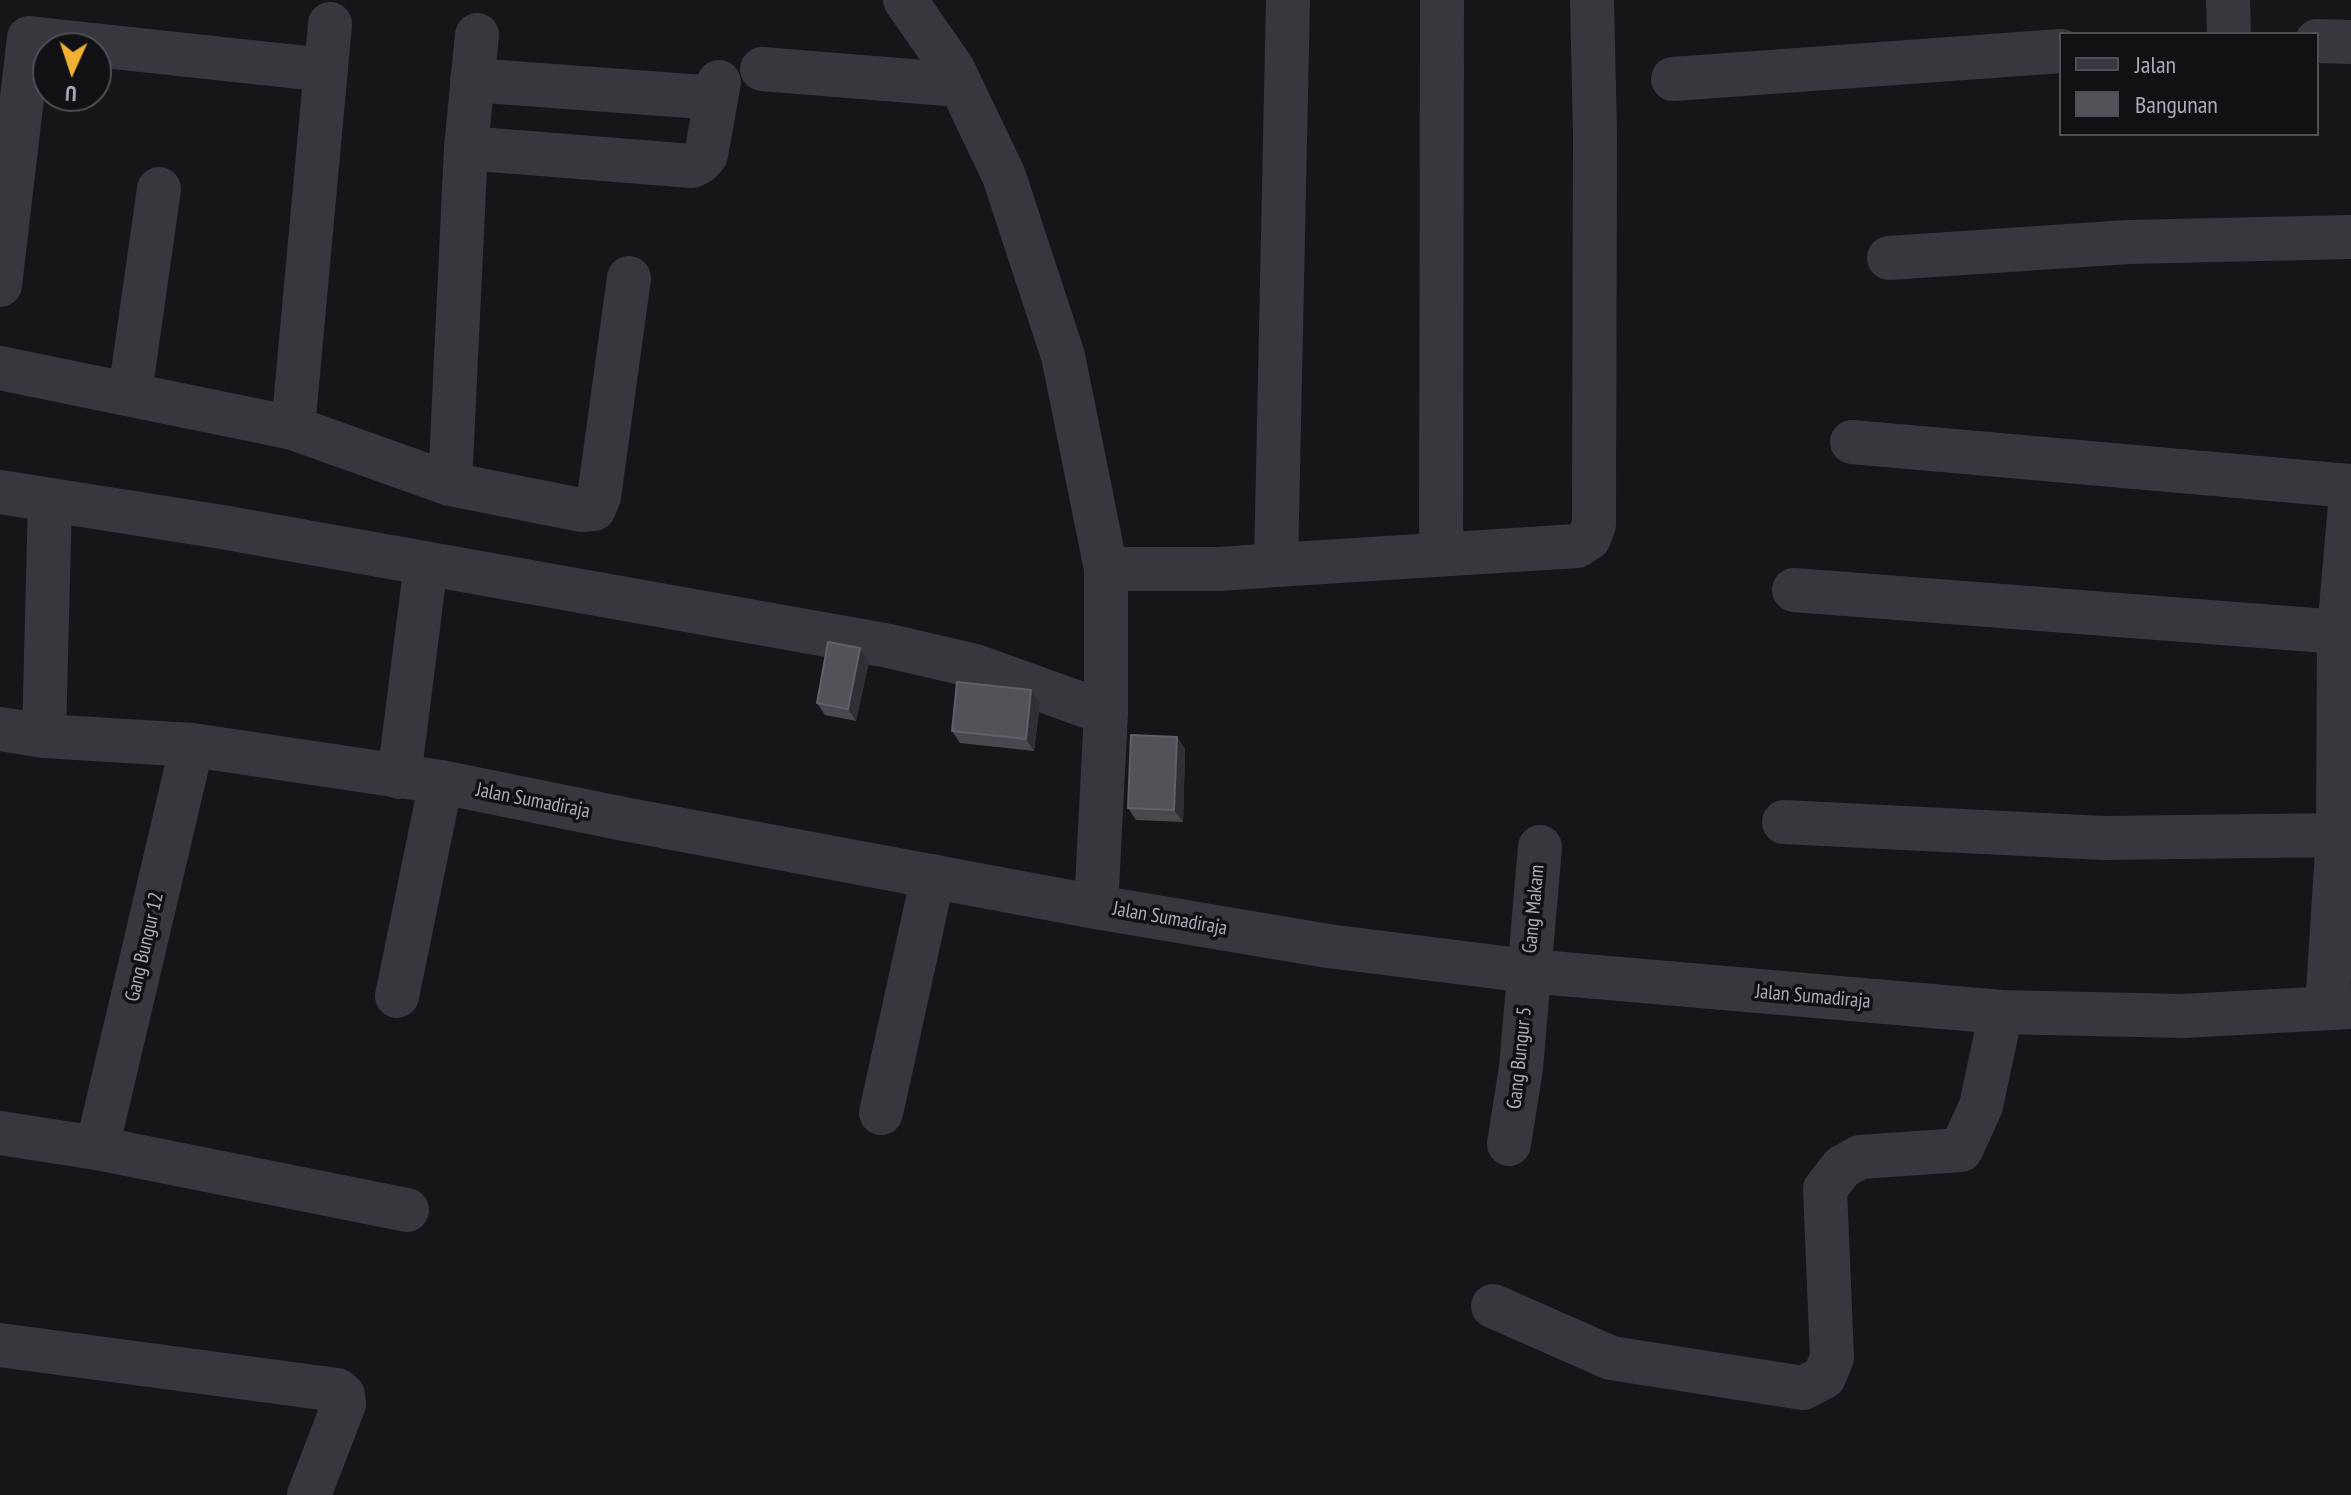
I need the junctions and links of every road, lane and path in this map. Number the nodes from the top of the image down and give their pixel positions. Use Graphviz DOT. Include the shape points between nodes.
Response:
graph roads {
  1 [pos="905,0"];
  2 [pos="1288,0"];
  3 [pos="1442,0"];
  4 [pos="1592,0"];
  5 [pos="2228,0"];
  6 [pos="330,24"];
  7 [pos="2229,32"];
  8 [pos="477,35"];
  9 [pos="2319,41"];
  10 [pos="2351,42"];
  11 [pos="2059,51"];
  12 [pos="762,69"];
  13 [pos="326,70"];
  14 [pos="1673,79"];
  15 [pos="472,80"];
  16 [pos="960,85"];
  17 [pos="466,148"];
  18 [pos="159,189"];
  19 [pos="2351,237"];
  20 [pos="1889,258"];
  21 [pos="629,278"];
  22 [pos="0,285"];
  23 [pos="0,368"];
  24 [pos="130,393"];
  25 [pos="293,428"];
  26 [pos="1852,442"];
  27 [pos="450,484"];
  28 [pos="2351,486"];
  29 [pos="0,492"];
  30 [pos="2351,493"];
  31 [pos="50,500"];
  32 [pos="1441,554"];
  33 [pos="426,564"];
  34 [pos="1276,565"];
  35 [pos="1106,569"];
  36 [pos="1794,590"];
  37 [pos="2339,632"];
  38 [pos="1106,713"];
  39 [pos="0,729"];
  40 [pos="44,736"];
  41 [pos="192,745"];
  42 [pos="420,779"];
  43 [pos="1784,822"];
  44 [pos="2338,835"];
  45 [pos="1540,847"];
  46 [pos="933,876"];
  47 [pos="1096,907"];
  48 [pos="1528,971"];
  49 [pos="397,996"];
  50 [pos="2339,1008"];
  51 [pos="2001,1012"];
  52 [pos="881,1113"];
  53 [pos="0,1133"];
  54 [pos="1509,1144"];
  55 [pos="97,1148"];
  56 [pos="407,1210"];
  57 [pos="1493,1306"];
  58 [pos="0,1345"];
  59 [pos="309,1495"];
  1 -- 16 [label="street"];
  2 -- 34 [label="street"];
  3 -- 32 [label="street"];
  4 -- 32 [label="street" via="1594,525 1589,538 1577,546"];
  5 -- 7 [label="street"];
  6 -- 13 [label="street"];
  8 -- 15 [label="street"];
  9 -- 10 [label="street"];
  11 -- 14 [label="street"];
  12 -- 16 [label="street"];
  13 -- 22 [label="street" via="29,38"];
  13 -- 25 [label="street"];
  15 -- 17 [label="street"];
  15 -- 17 [label="street" via="718,90 706,155 692,166"];
  16 -- 35 [label="street" via="1004,176 1063,356"];
  17 -- 27 [label="street"];
  18 -- 24 [label="street"];
  19 -- 20 [label="street" via="2128,242"];
  21 -- 27 [label="street" via="594,509"];
  23 -- 24 [label="street"];
  24 -- 25 [label="street"];
  25 -- 27 [label="street"];
  26 -- 28 [label="street"];
  29 -- 31 [label="street"];
  30 -- 37 [label="street"];
  31 -- 33 [label="street"];
  31 -- 40 [label="street"];
  32 -- 34 [label="street"];
  33 -- 38 [label="street" via="889,646 975,666"];
  33 -- 42 [label="street"];
  34 -- 35 [label="street"];
  35 -- 38 [label="street"];
  36 -- 37 [label="street"];
  37 -- 44 [label="street"];
  38 -- 47 [label="street"];
  39 -- 40 [label="street, Jalan Sumadiraja"];
  40 -- 41 [label="street, Jalan Sumadiraja"];
  41 -- 42 [label="street, Jalan Sumadiraja"];
  41 -- 55 [label="street, Gang Bungur 12"];
  42 -- 46 [label="street, Jalan Sumadiraja"];
  42 -- 49 [label="street"];
  43 -- 44 [label="street" via="2103,838"];
  44 -- 50 [label="street"];
  45 -- 48 [label="street, Gang Makam"];
  46 -- 47 [label="street, Jalan Sumadiraja"];
  46 -- 52 [label="street"];
  47 -- 48 [label="street, Jalan Sumadiraja" via="1328,946"];
  48 -- 51 [label="street, Jalan Sumadiraja"];
  48 -- 54 [label="street, Gang Bungur 5"];
  50 -- 51 [label="street, Jalan Sumadiraja" via="2183,1016"];
  51 -- 57 [label="street" via="1981,1106 1961,1150 1860,1157 1842,1167 1825,1189 1832,1358 1824,1377 1803,1388 1611,1358"];
  53 -- 55 [label="street"];
  55 -- 56 [label="street"];
  58 -- 59 [label="street" via="337,1390 344,1404"];
}
